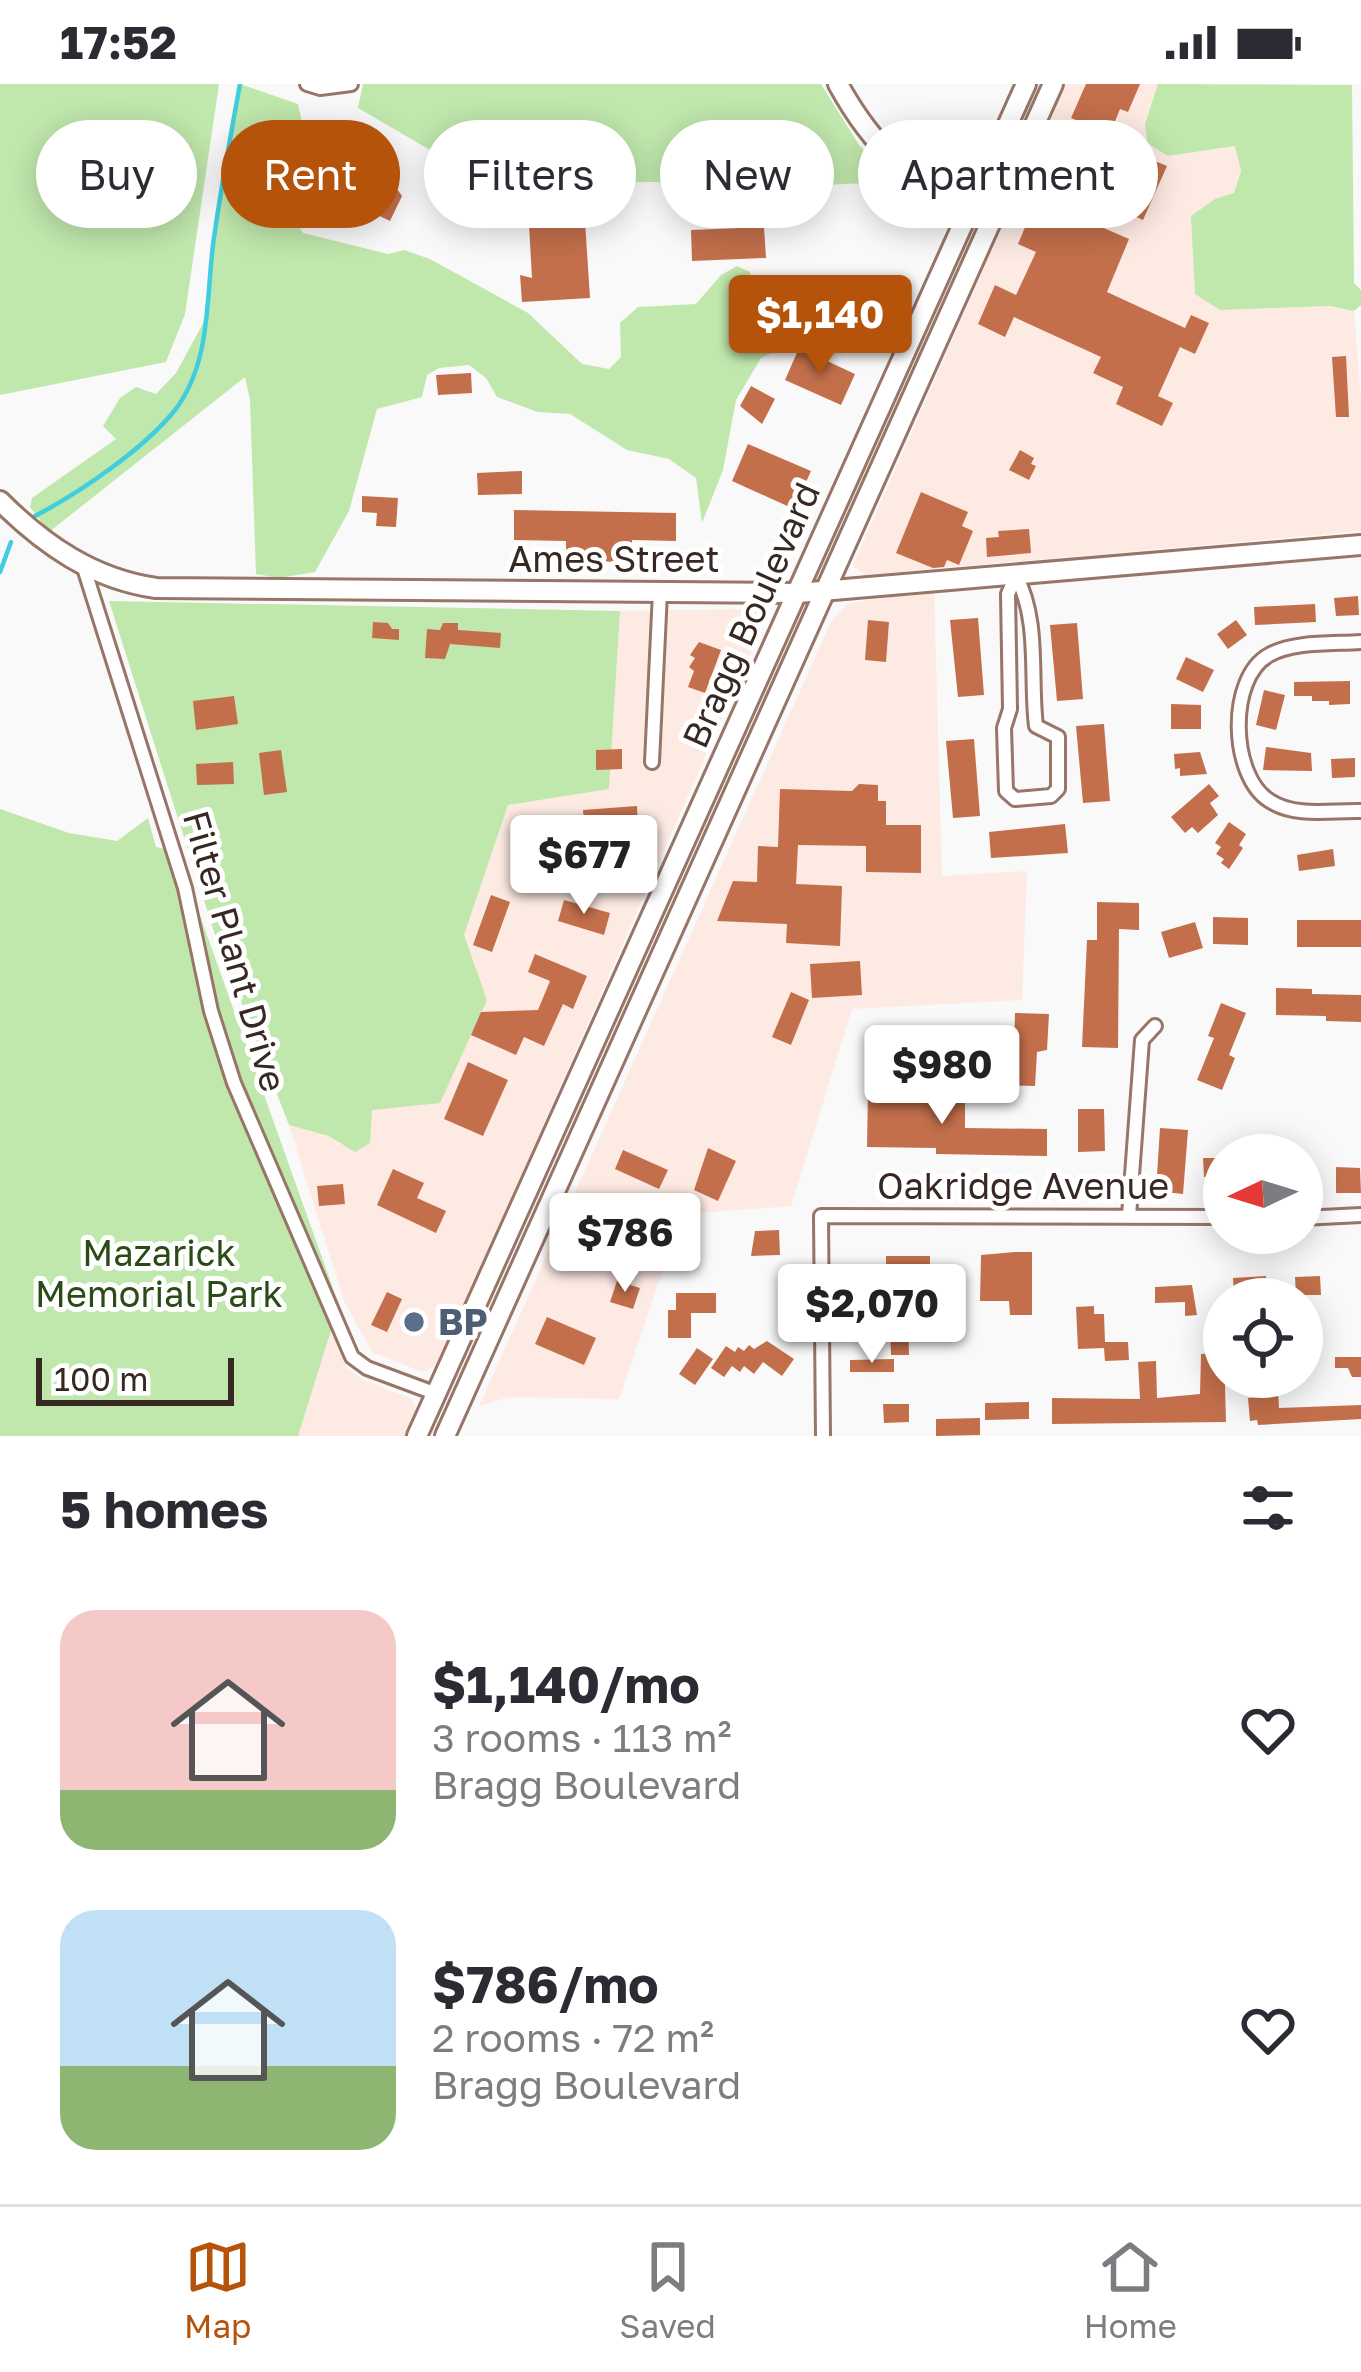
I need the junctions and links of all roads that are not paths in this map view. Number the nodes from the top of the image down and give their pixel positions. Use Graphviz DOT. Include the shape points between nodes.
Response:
graph roads {
  1 [pos="307,84"];
  2 [pos="351,84"];
  3 [pos="838,84"];
  4 [pos="1026,84"];
  5 [pos="1053,84"];
  6 [pos="863,120"];
  7 [pos="1010,120"];
  8 [pos="962,228"];
  9 [pos="0,501"];
  10 [pos="1361,544"];
  11 [pos="84,568"];
  12 [pos="1016,576"];
  13 [pos="660,592"];
  14 [pos="824,592"];
  15 [pos="797,593"];
  16 [pos="1361,642"];
  17 [pos="652,762"];
  18 [pos="1361,811"];
  19 [pos="1156,1026"];
  20 [pos="1361,1215"];
  21 [pos="1129,1216"];
  22 [pos="1203,1217"];
  23 [pos="1323,1217"];
  24 [pos="502,1250"];
  25 [pos="437,1394"];
  26 [pos="456,1413"];
  27 [pos="417,1436"];
  28 [pos="446,1436"];
  29 [pos="823,1436"];
  1 -- 2 [label="street"];
  3 -- 6 [label="main road"];
  4 -- 7 [label="main road, Bragg Boulevard"];
  5 -- 14 [label="main road, Bragg Boulevard"];
  8 -- 15 [label="main road, Bragg Boulevard"];
  9 -- 11 [label="main road"];
  10 -- 12 [label="main road, Ames Street"];
  11 -- 13 [label="main road, Ames Street" via="156,588"];
  11 -- 25 [label="street, Filter Plant Drive" via="185,887 234,1083 352,1357"];
  12 -- 12 [label="street" via="1008,594 1004,728 1006,791 1015,799 1058,789 1058,737 1036,726 1031,634"];
  12 -- 14 [label="main road, Ames Street"];
  13 -- 15 [label="main road, Ames Street"];
  13 -- 17 [label="street"];
  14 -- 15 [label="main road, Ames Street"];
  14 -- 26 [label="main road, Bragg Boulevard"];
  15 -- 24 [label="main road, Bragg Boulevard"];
  16 -- 18 [label="street" via="1268,655 1249,674 1240,700 1242,762 1259,793 1290,810"];
  19 -- 21 [label="street" via="1142,1040"];
  20 -- 23 [label="street"];
  21 -- 22 [label="street, Oakridge Avenue"];
  21 -- 29 [label="street, Oakridge Avenue" via="821,1216"];
  24 -- 25 [label="main road, Bragg Boulevard"];
  24 -- 26 [label="main road" via="505,1270 455,1382"];
  25 -- 27 [label="main road, Bragg Boulevard"];
  26 -- 28 [label="main road, Bragg Boulevard"];
}
